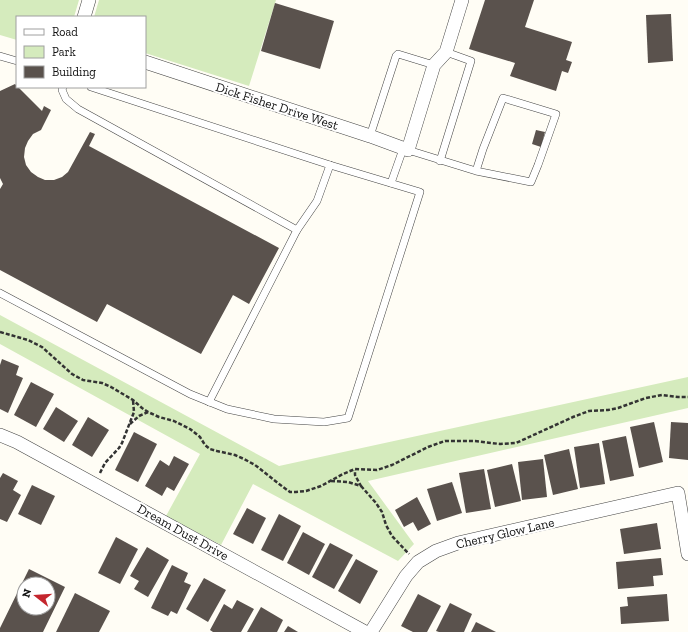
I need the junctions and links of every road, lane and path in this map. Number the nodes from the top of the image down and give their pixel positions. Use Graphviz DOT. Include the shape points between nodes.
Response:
graph roads {
  1 [pos="89,0"];
  2 [pos="462,0"];
  3 [pos="84,16"];
  4 [pos="446,52"];
  5 [pos="0,56"];
  6 [pos="16,61"];
  7 [pos="146,62"];
  8 [pos="434,65"];
  9 [pos="62,88"];
  10 [pos="94,88"];
  11 [pos="370,136"];
  12 [pos="406,150"];
  13 [pos="440,161"];
  14 [pos="330,165"];
  15 [pos="476,172"];
  16 [pos="391,183"];
  17 [pos="297,230"];
  18 [pos="0,292"];
  19 [pos="133,400"];
  20 [pos="208,402"];
  21 [pos="148,412"];
  22 [pos="130,424"];
  23 [pos="0,435"];
  24 [pos="355,469"];
  25 [pos="330,481"];
  26 [pos="94,484"];
  27 [pos="361,486"];
  28 [pos="409,554"];
  29 [pos="688,554"];
  30 [pos="365,632"];
  31 [pos="371,632"];
  1 -- 3 [label="street"];
  2 -- 4 [label="street"];
  4 -- 8 [label="street"];
  4 -- 13 [label="lane" via="471,61"];
  5 -- 6 [label="lane"];
  7 -- 11 [label="street, Dick Fisher Drive West"];
  8 -- 11 [label="lane" via="398,54 396,56"];
  8 -- 12 [label="street"];
  9 -- 17 [label="lane" via="66,99 78,109"];
  10 -- 14 [label="lane"];
  11 -- 12 [label="street, Dick Fisher Drive West"];
  12 -- 13 [label="lane"];
  12 -- 16 [label="lane"];
  13 -- 15 [label="lane"];
  14 -- 16 [label="lane"];
  14 -- 17 [label="lane" via="317,201"];
  15 -- 15 [label="lane" via="503,98 556,114 531,182"];
  16 -- 20 [label="lane" via="420,192 348,418 324,422 274,418 227,409"];
  17 -- 20 [label="lane"];
  18 -- 20 [label="lane"];
  19 -- 22 [label="path" via="134,412"];
  21 -- 22 [label="path"];
  22 -- 26 [label="path" via="122,443 105,463"];
  23 -- 26 [label="street, Dream Dust Drive"];
  24 -- 27 [label="path"];
  25 -- 27 [label="path"];
  26 -- 30 [label="street, Dream Dust Drive"];
  27 -- 28 [label="path" via="382,512 392,536"];
  29 -- 31 [label="street, Cherry Glow Lane" via="678,493 458,543 436,551 418,562 406,576"];
}
